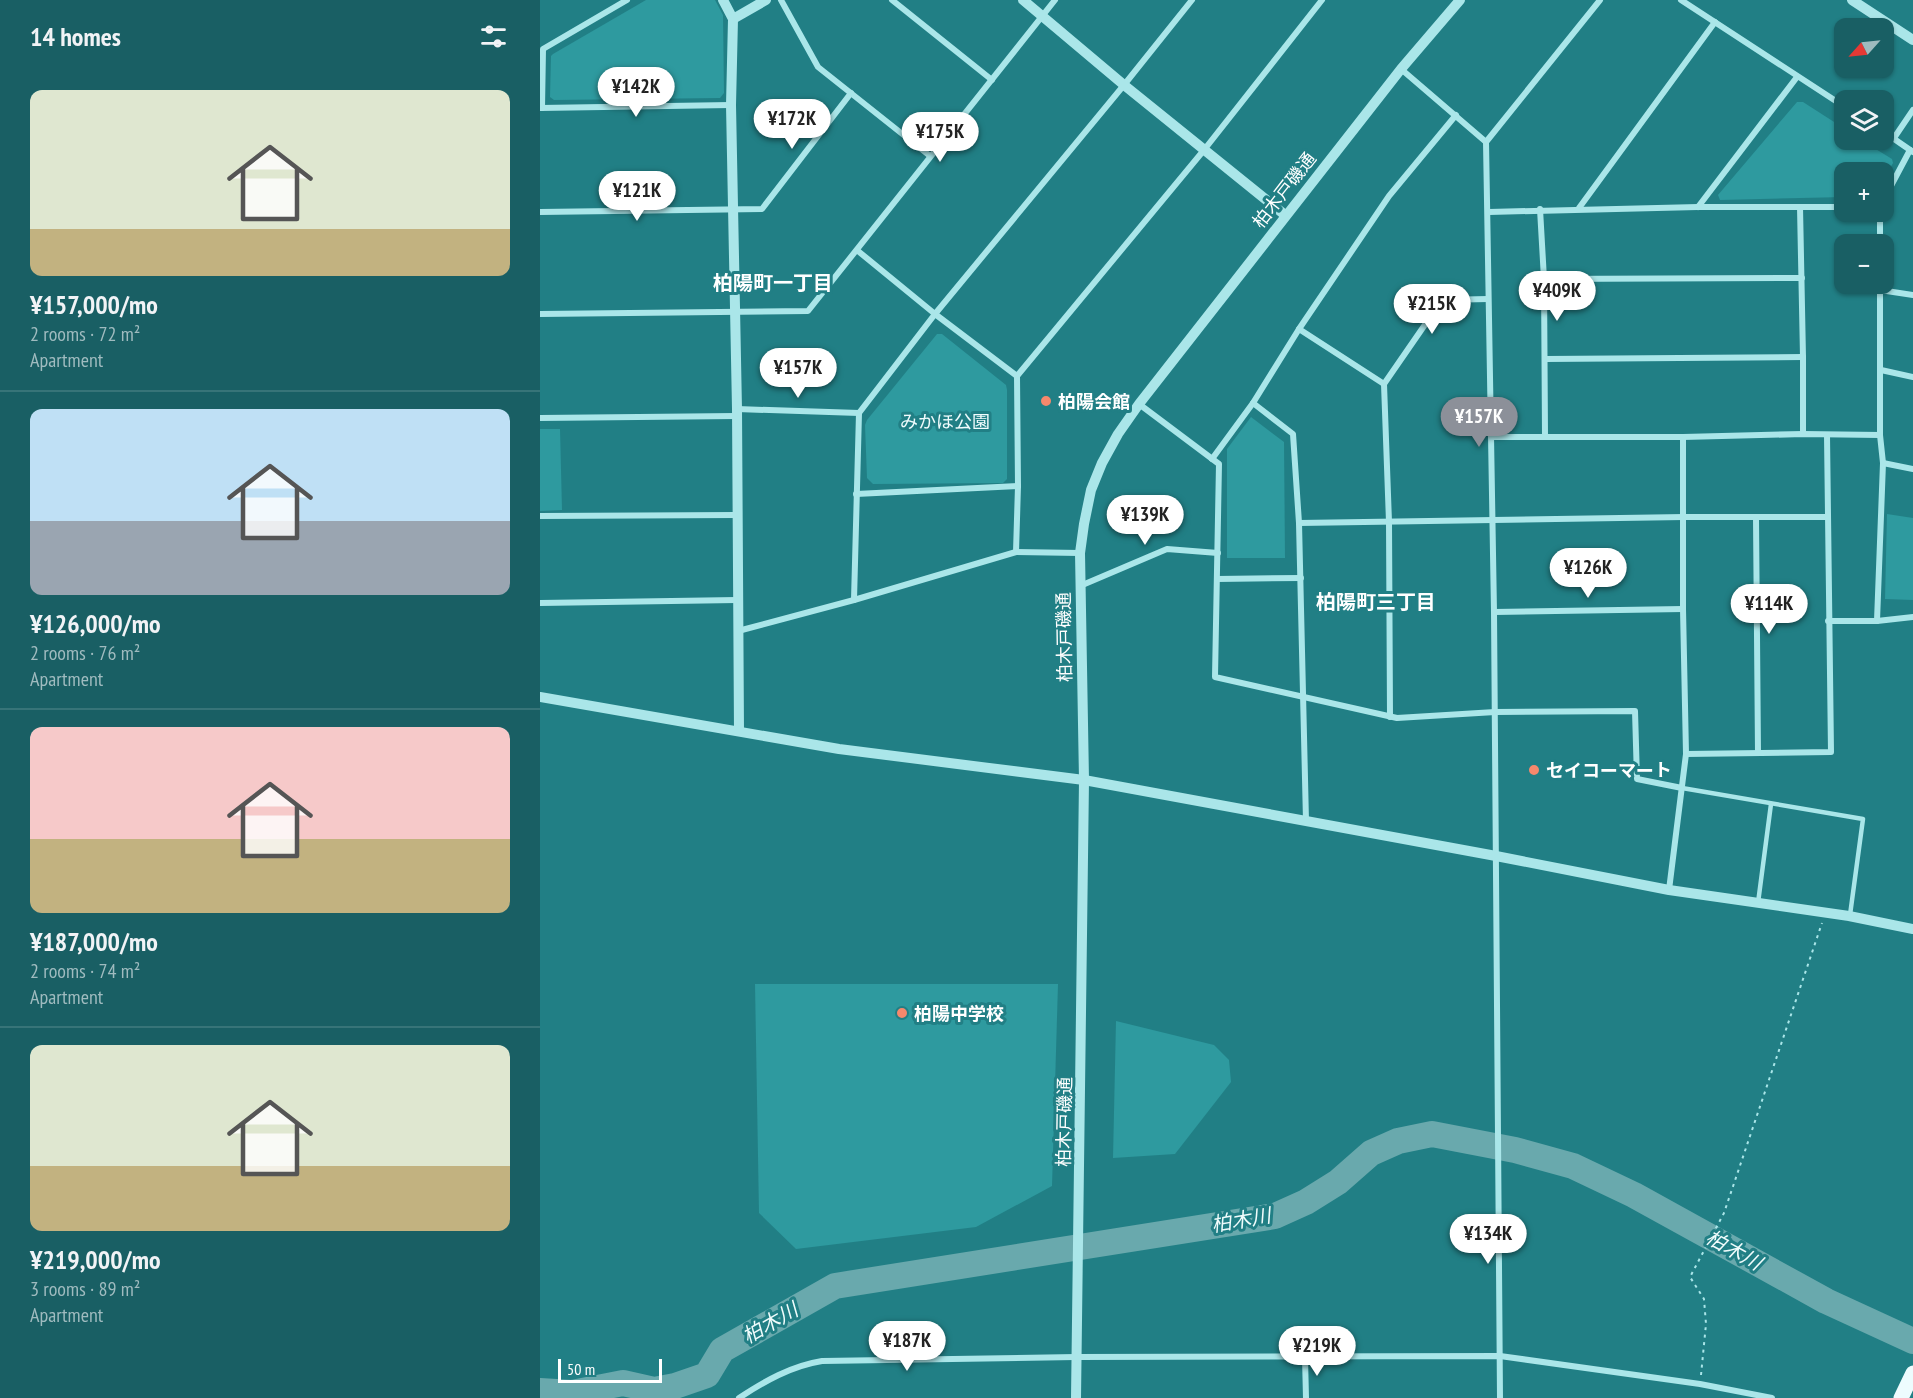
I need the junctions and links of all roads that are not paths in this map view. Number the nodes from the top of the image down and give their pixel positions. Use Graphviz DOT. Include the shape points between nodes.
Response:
graph roads {
  1 [pos="627,0"];
  2 [pos="723,0"];
  3 [pos="766,0"];
  4 [pos="781,0"];
  5 [pos="892,0"];
  6 [pos="1023,0"];
  7 [pos="1055,0"];
  8 [pos="1192,0"];
  9 [pos="1322,0"];
  10 [pos="1460,0"];
  11 [pos="1600,0"];
  12 [pos="1681,0"];
  13 [pos="1852,0"];
  14 [pos="1043,16"];
  15 [pos="733,19"];
  16 [pos="1715,22"];
  17 [pos="1913,40"];
  18 [pos="1401,69"];
  19 [pos="1797,77"];
  20 [pos="992,80"];
  21 [pos="1124,85"];
  22 [pos="851,93"];
  23 [pos="1834,100"];
  24 [pos="732,105"];
  25 [pos="541,108"];
  26 [pos="1913,110"];
  27 [pos="1456,115"];
  28 [pos="1894,138"];
  29 [pos="1486,142"];
  30 [pos="1204,150"];
  31 [pos="1912,151"];
  32 [pos="930,156"];
  33 [pos="1894,182"];
  34 [pos="1698,207"];
  35 [pos="1800,207"];
  36 [pos="1834,207"];
  37 [pos="1579,208"];
  38 [pos="733,209"];
  39 [pos="1540,209"];
  40 [pos="540,212"];
  41 [pos="1489,212"];
  42 [pos="1286,215"];
  43 [pos="858,250"];
  44 [pos="1802,278"];
  45 [pos="1544,279"];
  46 [pos="1894,290"];
  47 [pos="1880,294"];
  48 [pos="1913,295"];
  49 [pos="1488,298"];
  50 [pos="735,311"];
  51 [pos="540,314"];
  52 [pos="935,314"];
  53 [pos="1299,329"];
  54 [pos="1803,357"];
  55 [pos="1545,359"];
  56 [pos="1881,370"];
  57 [pos="1017,376"];
  58 [pos="1913,377"];
  59 [pos="1384,384"];
  60 [pos="1253,403"];
  61 [pos="1139,404"];
  62 [pos="736,413"];
  63 [pos="859,413"];
  64 [pos="540,418"];
  65 [pos="1803,434"];
  66 [pos="1827,435"];
  67 [pos="1880,435"];
  68 [pos="1545,436"];
  69 [pos="1491,437"];
  70 [pos="1683,437"];
  71 [pos="1212,459"];
  72 [pos="1883,463"];
  73 [pos="1913,469"];
  74 [pos="1018,486"];
  75 [pos="856,494"];
  76 [pos="737,515"];
  77 [pos="540,516"];
  78 [pos="1684,517"];
  79 [pos="1827,517"];
  80 [pos="1756,518"];
  81 [pos="1493,520"];
  82 [pos="1389,522"];
  83 [pos="1299,523"];
  84 [pos="1016,552"];
  85 [pos="1080,553"];
  86 [pos="1218,553"];
  87 [pos="1217,579"];
  88 [pos="1301,579"];
  89 [pos="1080,586"];
  90 [pos="737,600"];
  91 [pos="854,600"];
  92 [pos="540,603"];
  93 [pos="1683,609"];
  94 [pos="1494,612"];
  95 [pos="1913,616"];
  96 [pos="1828,621"];
  97 [pos="1877,621"];
  98 [pos="737,631"];
  99 [pos="540,697"];
  100 [pos="1304,697"];
  101 [pos="1495,712"];
  102 [pos="1390,717"];
  103 [pos="738,730"];
  104 [pos="1758,753"];
  105 [pos="1686,754"];
  106 [pos="1084,780"];
  107 [pos="1682,788"];
  108 [pos="1771,804"];
  109 [pos="1306,821"];
  110 [pos="1496,856"];
  111 [pos="1669,890"];
  112 [pos="1758,903"];
  113 [pos="1849,916"];
  114 [pos="1913,929"];
  115 [pos="1500,1356"];
  116 [pos="1305,1357"];
  117 [pos="1076,1358"];
  118 [pos="1913,1373"];
  119 [pos="739,1398"];
  120 [pos="1076,1398"];
  121 [pos="1306,1398"];
  122 [pos="1500,1398"];
  123 [pos="1772,1398"];
  124 [pos="1901,1398"];
  1 -- 25 [label="street" via="543,48"];
  2 -- 15 [label="street"];
  3 -- 15 [label="street"];
  4 -- 22 [label="street" via="818,67"];
  5 -- 20 [label="street"];
  6 -- 14 [label="street"];
  7 -- 14 [label="street"];
  8 -- 21 [label="street"];
  9 -- 30 [label="street"];
  10 -- 18 [label="street, 柏木戸磯通"];
  11 -- 29 [label="street"];
  12 -- 16 [label="street"];
  13 -- 17 [label="street"];
  14 -- 20 [label="street"];
  14 -- 21 [label="street"];
  15 -- 24 [label="street"];
  16 -- 19 [label="street"];
  16 -- 37 [label="street"];
  18 -- 27 [label="street"];
  18 -- 42 [label="street, 柏木戸磯通"];
  19 -- 23 [label="street"];
  19 -- 34 [label="street"];
  20 -- 32 [label="street"];
  21 -- 30 [label="street"];
  21 -- 52 [label="street"];
  22 -- 32 [label="street"];
  22 -- 38 [label="street" via="762,209"];
  24 -- 25 [label="street"];
  24 -- 38 [label="street"];
  26 -- 28 [label="street"];
  27 -- 29 [label="street"];
  27 -- 53 [label="street" via="1389,196"];
  28 -- 31 [label="street"];
  29 -- 41 [label="street"];
  30 -- 42 [label="street"];
  30 -- 57 [label="street"];
  31 -- 33 [label="street"];
  32 -- 43 [label="street"];
  34 -- 35 [label="street"];
  34 -- 37 [label="street"];
  35 -- 36 [label="street"];
  35 -- 44 [label="street"];
  37 -- 39 [label="street"];
  38 -- 40 [label="street"];
  38 -- 50 [label="street"];
  39 -- 41 [label="street"];
  39 -- 45 [label="street"];
  41 -- 49 [label="street"];
  42 -- 61 [label="street, 柏木戸磯通"];
  43 -- 50 [label="street" via="808,311"];
  43 -- 52 [label="street"];
  44 -- 45 [label="street"];
  44 -- 54 [label="street"];
  45 -- 55 [label="street"];
  46 -- 48 [label="street"];
  47 -- 56 [label="street"];
  49 -- 59 [label="street" via="1442,300"];
  49 -- 69 [label="street"];
  50 -- 51 [label="street"];
  50 -- 62 [label="street"];
  52 -- 57 [label="street"];
  52 -- 63 [label="street"];
  53 -- 59 [label="street"];
  53 -- 60 [label="street"];
  54 -- 55 [label="street"];
  54 -- 65 [label="street"];
  55 -- 68 [label="street"];
  56 -- 58 [label="street"];
  56 -- 67 [label="street"];
  57 -- 74 [label="street"];
  59 -- 82 [label="street"];
  60 -- 71 [label="street"];
  60 -- 83 [label="street" via="1293,434"];
  61 -- 71 [label="street"];
  61 -- 85 [label="street, 柏木戸磯通" via="1118,434 1091,490"];
  62 -- 63 [label="street"];
  62 -- 64 [label="street"];
  62 -- 76 [label="street"];
  63 -- 75 [label="street"];
  65 -- 66 [label="street"];
  65 -- 70 [label="street"];
  66 -- 67 [label="street"];
  66 -- 79 [label="street"];
  67 -- 72 [label="street"];
  68 -- 69 [label="street"];
  68 -- 70 [label="street"];
  69 -- 81 [label="street"];
  70 -- 78 [label="street"];
  71 -- 86 [label="street" via="1219,464"];
  72 -- 73 [label="street"];
  72 -- 97 [label="street"];
  74 -- 75 [label="street"];
  74 -- 84 [label="street"];
  75 -- 91 [label="street"];
  76 -- 77 [label="street"];
  76 -- 90 [label="street"];
  78 -- 80 [label="street"];
  78 -- 81 [label="street"];
  78 -- 93 [label="street"];
  79 -- 80 [label="street"];
  79 -- 96 [label="street"];
  80 -- 104 [label="street"];
  81 -- 82 [label="street"];
  81 -- 94 [label="street"];
  82 -- 83 [label="street"];
  82 -- 102 [label="street"];
  83 -- 88 [label="street"];
  84 -- 85 [label="street"];
  84 -- 91 [label="street"];
  85 -- 89 [label="street, 柏木戸磯通"];
  86 -- 87 [label="street"];
  86 -- 89 [label="street" via="1167,549"];
  87 -- 88 [label="street"];
  87 -- 100 [label="street" via="1215,677"];
  88 -- 100 [label="street"];
  89 -- 106 [label="street, 柏木戸磯通"];
  90 -- 92 [label="street"];
  90 -- 98 [label="street"];
  91 -- 98 [label="street"];
  93 -- 94 [label="street"];
  93 -- 105 [label="street"];
  94 -- 101 [label="street"];
  95 -- 97 [label="street"];
  96 -- 97 [label="street"];
  96 -- 104 [label="street" via="1831,752"];
  98 -- 103 [label="street"];
  99 -- 103 [label="street"];
  100 -- 102 [label="street"];
  100 -- 109 [label="street"];
  101 -- 102 [label="street"];
  101 -- 107 [label="street" via="1635,711 1637,779"];
  101 -- 110 [label="street"];
  103 -- 106 [label="street" via="839,748"];
  104 -- 105 [label="street"];
  105 -- 107 [label="street"];
  106 -- 109 [label="street"];
  106 -- 117 [label="street, 柏木戸磯通"];
  107 -- 108 [label="lane"];
  107 -- 111 [label="street"];
  108 -- 112 [label="lane"];
  108 -- 113 [label="lane" via="1863,819"];
  109 -- 110 [label="street"];
  110 -- 111 [label="street"];
  110 -- 115 [label="street"];
  111 -- 112 [label="street"];
  112 -- 113 [label="street"];
  113 -- 114 [label="street"];
  115 -- 116 [label="street"];
  115 -- 122 [label="street"];
  115 -- 123 [label="street"];
  116 -- 117 [label="street"];
  116 -- 121 [label="street"];
  117 -- 119 [label="street" via="822,1361 783,1372"];
  117 -- 120 [label="street, 柏木戸磯通"];
  118 -- 124 [label="main road"];
}
